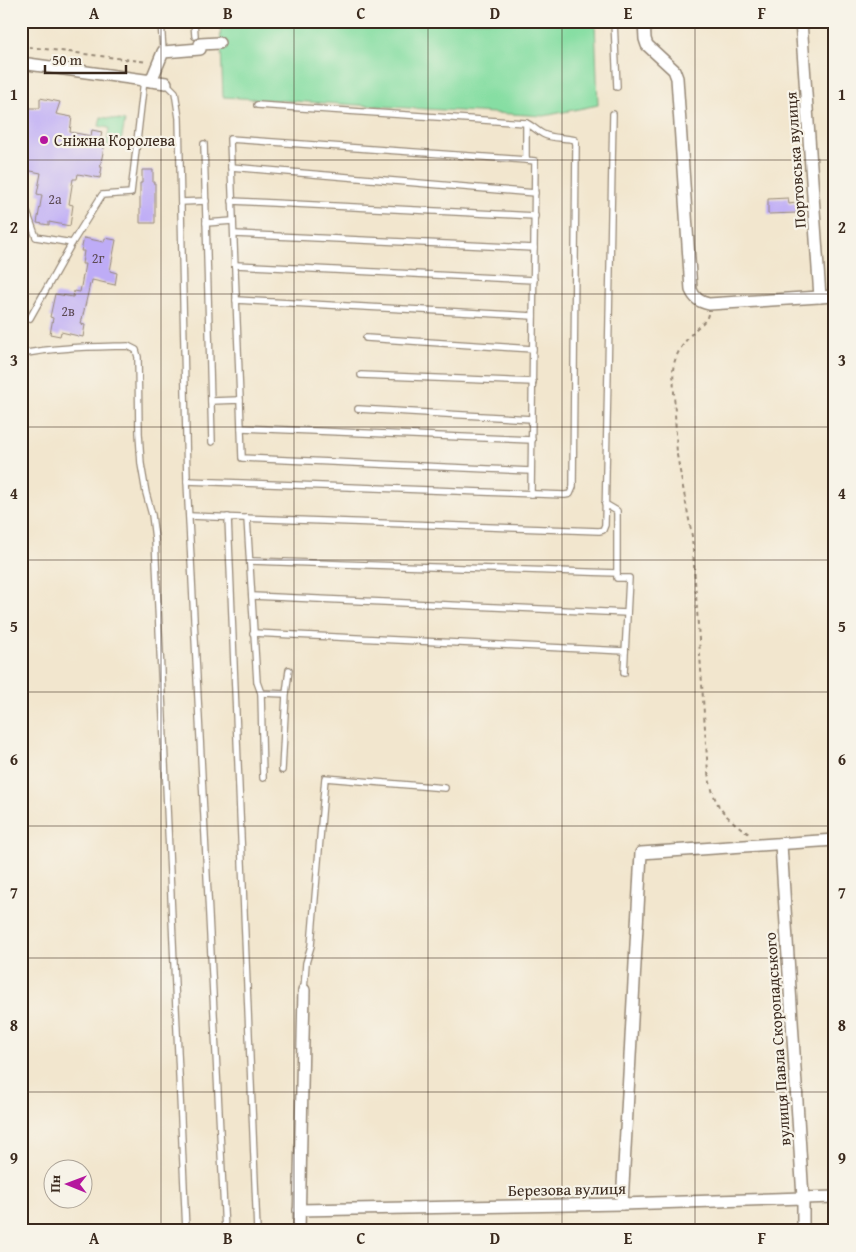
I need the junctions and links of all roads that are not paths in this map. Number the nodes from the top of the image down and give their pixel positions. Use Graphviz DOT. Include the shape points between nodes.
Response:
graph roads {
  1 [pos="161,21"];
  2 [pos="194,21"];
  3 [pos="614,21"];
  4 [pos="644,21"];
  5 [pos="801,21"];
  6 [pos="195,36"];
  7 [pos="219,43"];
  8 [pos="163,52"];
  9 [pos="21,63"];
  10 [pos="147,80"];
  11 [pos="166,83"];
  12 [pos="617,87"];
  13 [pos="257,105"];
  14 [pos="613,114"];
  15 [pos="526,123"];
  16 [pos="204,144"];
  17 [pos="526,160"];
  18 [pos="231,167"];
  19 [pos="535,193"];
  20 [pos="21,196"];
  21 [pos="232,200"];
  22 [pos="206,201"];
  23 [pos="181,202"];
  24 [pos="535,216"];
  25 [pos="233,222"];
  26 [pos="206,223"];
  27 [pos="234,234"];
  28 [pos="72,243"];
  29 [pos="534,248"];
  30 [pos="235,265"];
  31 [pos="534,280"];
  32 [pos="820,296"];
  33 [pos="835,296"];
  34 [pos="236,300"];
  35 [pos="533,316"];
  36 [pos="30,318"];
  37 [pos="366,338"];
  38 [pos="533,349"];
  39 [pos="21,354"];
  40 [pos="361,375"];
  41 [pos="533,382"];
  42 [pos="211,400"];
  43 [pos="240,400"];
  44 [pos="358,409"];
  45 [pos="532,419"];
  46 [pos="240,428"];
  47 [pos="532,440"];
  48 [pos="212,442"];
  49 [pos="531,471"];
  50 [pos="187,481"];
  51 [pos="531,494"];
  52 [pos="605,504"];
  53 [pos="189,516"];
  54 [pos="228,517"];
  55 [pos="247,518"];
  56 [pos="250,561"];
  57 [pos="618,573"];
  58 [pos="252,596"];
  59 [pos="627,613"];
  60 [pos="253,633"];
  61 [pos="625,652"];
  62 [pos="289,670"];
  63 [pos="624,673"];
  64 [pos="261,693"];
  65 [pos="286,694"];
  66 [pos="282,770"];
  67 [pos="263,778"];
  68 [pos="445,788"];
  69 [pos="835,840"];
  70 [pos="781,844"];
  71 [pos="304,990"];
  72 [pos="835,1197"];
  73 [pos="803,1198"];
  74 [pos="622,1204"];
  75 [pos="299,1210"];
  76 [pos="186,1231"];
  77 [pos="225,1231"];
  78 [pos="257,1231"];
  79 [pos="299,1231"];
  80 [pos="803,1231"];
  1 -- 8 [label="lane"];
  2 -- 6 [label="lane"];
  3 -- 12 [label="lane"];
  4 -- 32 [label="street" via="647,45 674,70 677,78 691,290 694,296 698,301 709,304"];
  5 -- 32 [label="street, Портовська вулиця"];
  7 -- 8 [label="street" via="200,44 200,49"];
  8 -- 10 [label="street"];
  9 -- 10 [label="street"];
  10 -- 11 [label="street"];
  10 -- 28 [label="lane" via="131,193 102,195"];
  11 -- 23 [label="lane" via="175,92 179,118"];
  13 -- 15 [label="lane"];
  14 -- 52 [label="lane"];
  15 -- 17 [label="lane"];
  15 -- 51 [label="lane" via="542,134 575,140 576,144 573,487 570,494 565,495"];
  16 -- 22 [label="lane"];
  17 -- 18 [label="lane" via="230,139"];
  17 -- 19 [label="lane" via="535,161"];
  18 -- 19 [label="lane"];
  18 -- 21 [label="lane"];
  19 -- 24 [label="lane"];
  20 -- 28 [label="lane" via="36,237"];
  21 -- 24 [label="lane"];
  21 -- 25 [label="lane"];
  22 -- 23 [label="lane"];
  22 -- 26 [label="lane"];
  23 -- 50 [label="lane"];
  24 -- 29 [label="lane"];
  25 -- 26 [label="lane"];
  25 -- 27 [label="lane"];
  26 -- 42 [label="lane"];
  27 -- 29 [label="lane"];
  27 -- 30 [label="lane"];
  28 -- 36 [label="lane"];
  29 -- 31 [label="lane"];
  30 -- 31 [label="lane"];
  30 -- 34 [label="lane"];
  31 -- 35 [label="lane"];
  32 -- 33 [label="street"];
  34 -- 35 [label="lane"];
  34 -- 43 [label="lane"];
  35 -- 38 [label="lane"];
  37 -- 38 [label="lane"];
  38 -- 41 [label="lane"];
  39 -- 76 [label="lane" via="74,347 128,346 136,350 138,357 141,456 155,538"];
  40 -- 41 [label="lane"];
  41 -- 45 [label="lane"];
  42 -- 43 [label="lane"];
  42 -- 48 [label="lane"];
  43 -- 46 [label="lane"];
  44 -- 45 [label="lane"];
  45 -- 47 [label="lane"];
  46 -- 47 [label="lane"];
  46 -- 49 [label="lane" via="242,458"];
  47 -- 49 [label="lane"];
  49 -- 51 [label="lane"];
  50 -- 51 [label="lane"];
  50 -- 53 [label="lane"];
  52 -- 55 [label="lane" via="603,530 599,531"];
  52 -- 57 [label="lane" via="618,512"];
  53 -- 54 [label="lane"];
  53 -- 77 [label="lane"];
  54 -- 55 [label="lane"];
  54 -- 78 [label="lane"];
  55 -- 56 [label="lane"];
  56 -- 57 [label="lane"];
  56 -- 58 [label="lane"];
  57 -- 59 [label="lane" via="617,578 629,578"];
  58 -- 59 [label="lane"];
  58 -- 60 [label="lane"];
  59 -- 61 [label="lane"];
  60 -- 61 [label="lane"];
  60 -- 64 [label="lane" via="257,682"];
  61 -- 63 [label="lane"];
  62 -- 65 [label="lane"];
  64 -- 65 [label="lane"];
  64 -- 67 [label="lane"];
  65 -- 66 [label="lane"];
  68 -- 71 [label="lane" via="325,778 311,946"];
  69 -- 70 [label="street"];
  70 -- 73 [label="street, вулиця Павла Скоропадського"];
  70 -- 74 [label="street" via="641,854"];
  71 -- 75 [label="street"];
  72 -- 73 [label="street, Березова вулиця"];
  73 -- 74 [label="street, Березова вулиця"];
  73 -- 80 [label="street, вулиця Павла Скоропадського"];
  74 -- 75 [label="street, Березова вулиця"];
  75 -- 79 [label="street"];
}
